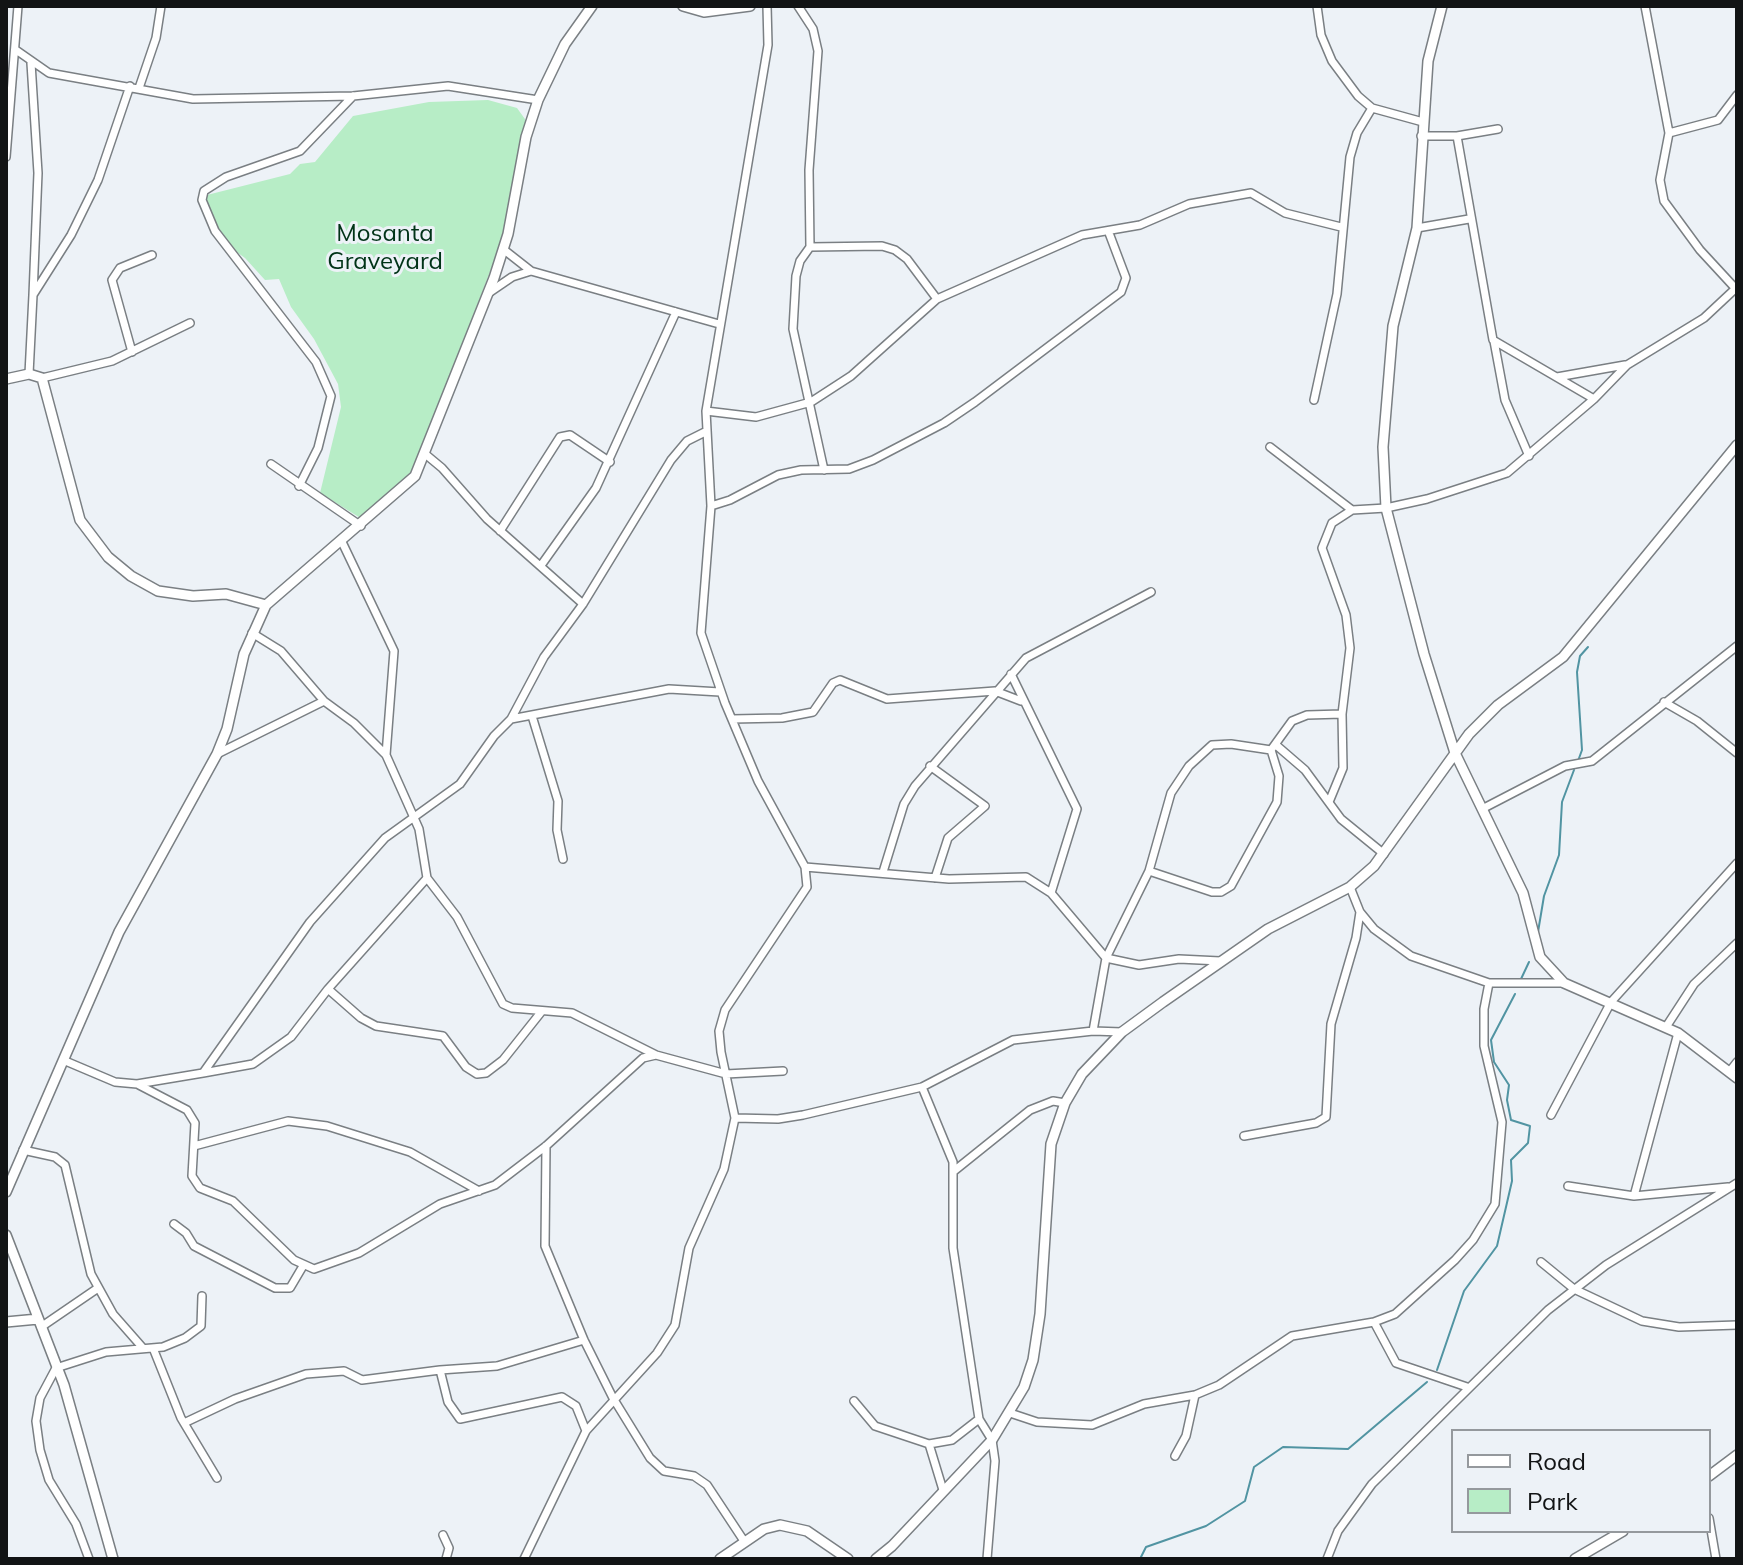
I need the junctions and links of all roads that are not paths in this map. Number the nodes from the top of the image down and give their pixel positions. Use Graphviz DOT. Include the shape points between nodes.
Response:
graph roads {
  1 [pos="18,6"];
  2 [pos="161,6"];
  3 [pos="592,6"];
  4 [pos="683,6"];
  5 [pos="750,6"];
  6 [pos="767,6"];
  7 [pos="798,6"];
  8 [pos="1317,6"];
  9 [pos="1442,6"];
  10 [pos="1645,6"];
  11 [pos="16,50"];
  12 [pos="31,63"];
  13 [pos="135,87"];
  14 [pos="1737,95"];
  15 [pos="353,96"];
  16 [pos="538,100"];
  17 [pos="1372,108"];
  18 [pos="1423,122"];
  19 [pos="1498,129"];
  20 [pos="1669,133"];
  21 [pos="1421,136"];
  22 [pos="1457,136"];
  23 [pos="6,157"];
  24 [pos="1469,219"];
  25 [pos="1341,227"];
  26 [pos="1417,228"];
  27 [pos="1109,233"];
  28 [pos="810,247"];
  29 [pos="503,249"];
  30 [pos="152,255"];
  31 [pos="531,271"];
  32 [pos="1736,289"];
  33 [pos="487,294"];
  34 [pos="33,295"];
  35 [pos="937,299"];
  36 [pos="676,312"];
  37 [pos="190,323"];
  38 [pos="719,324"];
  39 [pos="1493,340"];
  40 [pos="132,352"];
  41 [pos="1627,365"];
  42 [pos="29,374"];
  43 [pos="1557,377"];
  44 [pos="42,378"];
  45 [pos="6,379"];
  46 [pos="1594,399"];
  47 [pos="1314,400"];
  48 [pos="811,402"];
  49 [pos="706,411"];
  50 [pos="705,432"];
  51 [pos="1270,447"];
  52 [pos="1736,447"];
  53 [pos="424,453"];
  54 [pos="1529,456"];
  55 [pos="610,462"];
  56 [pos="271,464"];
  57 [pos="824,470"];
  58 [pos="299,486"];
  59 [pos="711,506"];
  60 [pos="1386,508"];
  61 [pos="1352,510"];
  62 [pos="361,526"];
  63 [pos="500,531"];
  64 [pos="342,542"];
  65 [pos="542,564"];
  66 [pos="1151,592"];
  67 [pos="583,604"];
  68 [pos="266,605"];
  69 [pos="252,633"];
  70 [pos="1737,646"];
  71 [pos="1011,674"];
  72 [pos="995,691"];
  73 [pos="720,692"];
  74 [pos="324,701"];
  75 [pos="1021,701"];
  76 [pos="1664,702"];
  77 [pos="1342,714"];
  78 [pos="532,716"];
  79 [pos="511,719"];
  80 [pos="732,719"];
  81 [pos="1273,748"];
  82 [pos="1455,753"];
  83 [pos="1737,753"];
  84 [pos="217,754"];
  85 [pos="386,755"];
  86 [pos="930,766"];
  87 [pos="1329,802"];
  88 [pos="1482,809"];
  89 [pos="412,815"];
  90 [pos="1384,854"];
  91 [pos="563,859"];
  92 [pos="1737,863"];
  93 [pos="805,867"];
  94 [pos="1149,871"];
  95 [pos="883,872"];
  96 [pos="427,878"];
  97 [pos="935,878"];
  98 [pos="1350,887"];
  99 [pos="1051,893"];
  100 [pos="1360,912"];
  101 [pos="1737,943"];
  102 [pos="1106,958"];
  103 [pos="1220,961"];
  104 [pos="1489,983"];
  105 [pos="1564,983"];
  106 [pos="328,989"];
  107 [pos="1611,1002"];
  108 [pos="542,1011"];
  109 [pos="1666,1027"];
  110 [pos="1093,1031"];
  111 [pos="1122,1032"];
  112 [pos="1678,1033"];
  113 [pos="656,1055"];
  114 [pos="63,1060"];
  115 [pos="1737,1062"];
  116 [pos="783,1071"];
  117 [pos="203,1073"];
  118 [pos="726,1074"];
  119 [pos="1733,1074"];
  120 [pos="137,1084"];
  121 [pos="922,1087"];
  122 [pos="1065,1103"];
  123 [pos="1551,1115"];
  124 [pos="735,1118"];
  125 [pos="1244,1136"];
  126 [pos="194,1146"];
  127 [pos="546,1146"];
  128 [pos="23,1150"];
  129 [pos="954,1171"];
  130 [pos="1734,1185"];
  131 [pos="1568,1186"];
  132 [pos="479,1191"];
  133 [pos="6,1192"];
  134 [pos="1634,1196"];
  135 [pos="174,1224"];
  136 [pos="6,1235"];
  137 [pos="1541,1262"];
  138 [pos="303,1266"];
  139 [pos="98,1288"];
  140 [pos="1574,1289"];
  141 [pos="202,1296"];
  142 [pos="6,1322"];
  143 [pos="1374,1322"];
  144 [pos="40,1323"];
  145 [pos="1737,1325"];
  146 [pos="584,1340"];
  147 [pos="142,1347"];
  148 [pos="153,1348"];
  149 [pos="56,1368"];
  150 [pos="440,1370"];
  151 [pos="1467,1387"];
  152 [pos="1195,1395"];
  153 [pos="613,1398"];
  154 [pos="854,1401"];
  155 [pos="1010,1413"];
  156 [pos="979,1419"];
  157 [pos="184,1423"];
  158 [pos="586,1431"];
  159 [pos="992,1440"];
  160 [pos="929,1444"];
  161 [pos="1737,1455"];
  162 [pos="1175,1456"];
  163 [pos="1711,1474"];
  164 [pos="217,1478"];
  165 [pos="943,1490"];
  166 [pos="1711,1530"];
  167 [pos="1620,1533"];
  168 [pos="443,1535"];
  169 [pos="744,1541"];
  170 [pos="89,1559"];
  171 [pos="113,1559"];
  172 [pos="446,1559"];
  173 [pos="524,1559"];
  174 [pos="720,1559"];
  175 [pos="848,1559"];
  176 [pos="876,1559"];
  177 [pos="987,1559"];
  178 [pos="1327,1559"];
  179 [pos="1575,1559"];
  180 [pos="1716,1559"];
  1 -- 11 [label="street"];
  2 -- 13 [label="street" via="156,38"];
  3 -- 16 [label="street" via="565,44"];
  4 -- 5 [label="street" via="704,12"];
  6 -- 38 [label="street" via="765,60"];
  7 -- 28 [label="street" via="813,29 818,51 809,170"];
  8 -- 17 [label="street" via="1332,61"];
  9 -- 18 [label="street" via="1428,61"];
  10 -- 20 [label="street"];
  11 -- 12 [label="street"];
  11 -- 23 [label="street"];
  12 -- 13 [label="street" via="49,73"];
  12 -- 34 [label="street" via="38,173"];
  13 -- 15 [label="street" via="217,100"];
  13 -- 34 [label="street" via="98,180"];
  14 -- 20 [label="street" via="1718,120"];
  15 -- 16 [label="street" via="448,86"];
  15 -- 58 [label="street" via="300,151 226,177 204,191 202,200 215,231 316,362 331,396 318,448"];
  16 -- 29 [label="street"];
  17 -- 18 [label="street"];
  17 -- 25 [label="street" via="1350,157"];
  18 -- 21 [label="street"];
  19 -- 22 [label="street"];
  20 -- 32 [label="street" via="1660,180 1664,201"];
  21 -- 22 [label="street"];
  21 -- 26 [label="street"];
  22 -- 24 [label="street"];
  24 -- 26 [label="street"];
  24 -- 39 [label="street"];
  25 -- 27 [label="street" via="1285,213 1251,193 1189,204"];
  25 -- 47 [label="street" via="1337,294"];
  26 -- 60 [label="street" via="1393,326 1383,447"];
  27 -- 35 [label="street" via="1082,235"];
  27 -- 57 [label="street" via="1126,278 1121,292 944,423 861,464"];
  28 -- 35 [label="street" via="895,250"];
  28 -- 48 [label="street" via="796,276 793,329"];
  29 -- 31 [label="street"];
  29 -- 33 [label="street"];
  30 -- 40 [label="street" via="120,268 112,280"];
  31 -- 33 [label="street"];
  31 -- 36 [label="street"];
  32 -- 41 [label="street" via="1704,318"];
  33 -- 53 [label="street"];
  34 -- 42 [label="street"];
  35 -- 48 [label="street" via="851,376"];
  36 -- 38 [label="street"];
  36 -- 55 [label="street"];
  37 -- 40 [label="street"];
  38 -- 49 [label="street"];
  39 -- 43 [label="street"];
  39 -- 54 [label="street" via="1505,400"];
  40 -- 44 [label="street"];
  41 -- 43 [label="street"];
  41 -- 46 [label="street"];
  42 -- 44 [label="street"];
  42 -- 45 [label="street"];
  43 -- 46 [label="street"];
  44 -- 68 [label="street" via="80,520 108,557 158,591 226,594"];
  46 -- 54 [label="street"];
  48 -- 49 [label="street" via="756,417"];
  48 -- 57 [label="street"];
  49 -- 50 [label="street"];
  50 -- 59 [label="street"];
  50 -- 67 [label="street" via="687,441 671,460"];
  51 -- 61 [label="street"];
  52 -- 82 [label="street" via="1589,629 1554,666 1490,712"];
  53 -- 62 [label="street" via="415,476"];
  53 -- 63 [label="street"];
  54 -- 60 [label="street" via="1507,473"];
  55 -- 63 [label="street" via="570,435 560,437"];
  55 -- 65 [label="street"];
  56 -- 58 [label="street"];
  57 -- 59 [label="street" via="778,475"];
  58 -- 62 [label="street"];
  59 -- 73 [label="street" via="701,633"];
  60 -- 61 [label="street"];
  60 -- 82 [label="street"];
  61 -- 77 [label="street" via="1332,523 1322,548 1349,633"];
  62 -- 64 [label="street"];
  63 -- 65 [label="street"];
  64 -- 68 [label="street"];
  64 -- 85 [label="street" via="394,651"];
  65 -- 67 [label="street"];
  66 -- 71 [label="street" via="1026,658"];
  67 -- 79 [label="street" via="544,657"];
  68 -- 69 [label="street"];
  69 -- 74 [label="street" via="281,651"];
  69 -- 84 [label="street"];
  70 -- 76 [label="street"];
  71 -- 72 [label="street"];
  71 -- 75 [label="street"];
  72 -- 75 [label="street"];
  72 -- 80 [label="street" via="887,699 840,680 813,712"];
  72 -- 86 [label="street"];
  73 -- 78 [label="street" via="669,689"];
  73 -- 80 [label="street"];
  74 -- 84 [label="street"];
  74 -- 85 [label="street"];
  75 -- 99 [label="street" via="1077,809"];
  76 -- 83 [label="street"];
  76 -- 88 [label="street" via="1592,761 1565,766"];
  77 -- 81 [label="street" via="1297,718"];
  77 -- 87 [label="street" via="1343,768"];
  78 -- 79 [label="street"];
  78 -- 91 [label="street" via="558,801"];
  79 -- 89 [label="street" via="460,784"];
  80 -- 93 [label="street" via="758,781"];
  81 -- 87 [label="street" via="1305,770"];
  81 -- 94 [label="street" via="1220,744 1199,754 1171,793"];
  81 -- 94 [label="street" via="1277,802 1231,886 1212,892"];
  82 -- 88 [label="street"];
  82 -- 90 [label="street"];
  84 -- 114 [label="street" via="119,932"];
  85 -- 89 [label="street"];
  86 -- 95 [label="street" via="904,804"];
  86 -- 97 [label="street" via="985,806 948,838"];
  87 -- 90 [label="street" via="1341,819"];
  88 -- 105 [label="street" via="1523,893 1537,953"];
  89 -- 96 [label="street"];
  89 -- 117 [label="street" via="310,922"];
  90 -- 98 [label="street"];
  92 -- 107 [label="street"];
  93 -- 95 [label="street"];
  93 -- 118 [label="street" via="807,887 800,902 725,1010 719,1031"];
  94 -- 102 [label="street"];
  95 -- 97 [label="street"];
  96 -- 106 [label="street"];
  96 -- 108 [label="street" via="457,917 503,1004"];
  97 -- 99 [label="street" via="1018,876"];
  98 -- 100 [label="street"];
  98 -- 103 [label="street" via="1283,920"];
  99 -- 102 [label="street"];
  100 -- 104 [label="street" via="1381,936 1411,956"];
  100 -- 125 [label="street" via="1331,1024 1326,1117"];
  101 -- 109 [label="street" via="1694,984"];
  102 -- 103 [label="street" via="1139,965 1179,959"];
  102 -- 110 [label="street"];
  103 -- 111 [label="street"];
  104 -- 105 [label="street"];
  104 -- 143 [label="street" via="1484,1046 1502,1122 1495,1204 1455,1260 1395,1314"];
  105 -- 107 [label="street"];
  106 -- 108 [label="street" via="376,1026 443,1036 477,1074 503,1060"];
  106 -- 117 [label="street" via="291,1037 268,1056 238,1069"];
  107 -- 109 [label="street"];
  107 -- 123 [label="street"];
  108 -- 113 [label="street" via="572,1013"];
  109 -- 112 [label="street"];
  110 -- 111 [label="street"];
  110 -- 121 [label="street" via="1013,1040"];
  111 -- 122 [label="street" via="1082,1074"];
  112 -- 119 [label="street"];
  112 -- 134 [label="street"];
  113 -- 118 [label="street"];
  113 -- 127 [label="street" via="625,1071"];
  114 -- 120 [label="street" via="93,1075"];
  114 -- 128 [label="street"];
  115 -- 119 [label="street"];
  116 -- 118 [label="street"];
  117 -- 120 [label="street"];
  118 -- 124 [label="street"];
  120 -- 126 [label="street" via="187,1110 197,1133"];
  121 -- 124 [label="street" via="792,1117"];
  121 -- 129 [label="street" via="945,1136"];
  122 -- 129 [label="street" via="1053,1101 1030,1110"];
  122 -- 155 [label="street" via="1048,1163 1035,1347"];
  124 -- 153 [label="street" via="724,1169 689,1248 675,1325 657,1353"];
  126 -- 132 [label="street" via="288,1121 327,1126 410,1152"];
  126 -- 138 [label="street" via="192,1176 200,1188 233,1201"];
  127 -- 132 [label="street"];
  127 -- 146 [label="street" via="545,1246"];
  128 -- 133 [label="street"];
  128 -- 139 [label="street" via="55,1157 65,1165"];
  129 -- 156 [label="street" via="953,1248"];
  130 -- 134 [label="street"];
  130 -- 140 [label="street"];
  131 -- 134 [label="street"];
  132 -- 138 [label="street" via="440,1204 359,1253 314,1269"];
  135 -- 138 [label="street" via="194,1246 275,1288 290,1288"];
  136 -- 144 [label="street"];
  137 -- 140 [label="street"];
  139 -- 144 [label="street"];
  139 -- 147 [label="street"];
  140 -- 145 [label="street" via="1653,1324"];
  140 -- 151 [label="street"];
  141 -- 148 [label="street" via="201,1326 185,1338"];
  142 -- 144 [label="street"];
  143 -- 151 [label="street" via="1396,1363"];
  143 -- 152 [label="street" via="1292,1336"];
  144 -- 149 [label="street"];
  146 -- 150 [label="street" via="497,1366"];
  146 -- 153 [label="street"];
  147 -- 148 [label="street"];
  147 -- 149 [label="street"];
  148 -- 157 [label="street"];
  149 -- 170 [label="street" via="40,1398 40,1450 49,1480 76,1524"];
  149 -- 171 [label="street"];
  150 -- 157 [label="street" via="362,1380 344,1371 306,1374"];
  150 -- 158 [label="street" via="448,1402 460,1419 562,1397 576,1406"];
  151 -- 178 [label="street" via="1359,1499"];
  152 -- 155 [label="street" via="1144,1404 1092,1425 1037,1422"];
  152 -- 162 [label="street" via="1190,1425"];
  153 -- 158 [label="street"];
  153 -- 169 [label="street" via="658,1467 700,1479"];
  154 -- 160 [label="street" via="875,1426"];
  155 -- 159 [label="street"];
  156 -- 159 [label="street"];
  156 -- 160 [label="street" via="952,1440"];
  157 -- 164 [label="street"];
  158 -- 173 [label="street"];
  159 -- 165 [label="street"];
  159 -- 177 [label="street"];
  160 -- 165 [label="street"];
  161 -- 163 [label="street"];
  165 -- 176 [label="street"];
  166 -- 180 [label="street"];
  167 -- 179 [label="street"];
  168 -- 172 [label="street" via="449,1548"];
  169 -- 174 [label="street"];
  169 -- 175 [label="street" via="773,1526 796,1526"];
}
